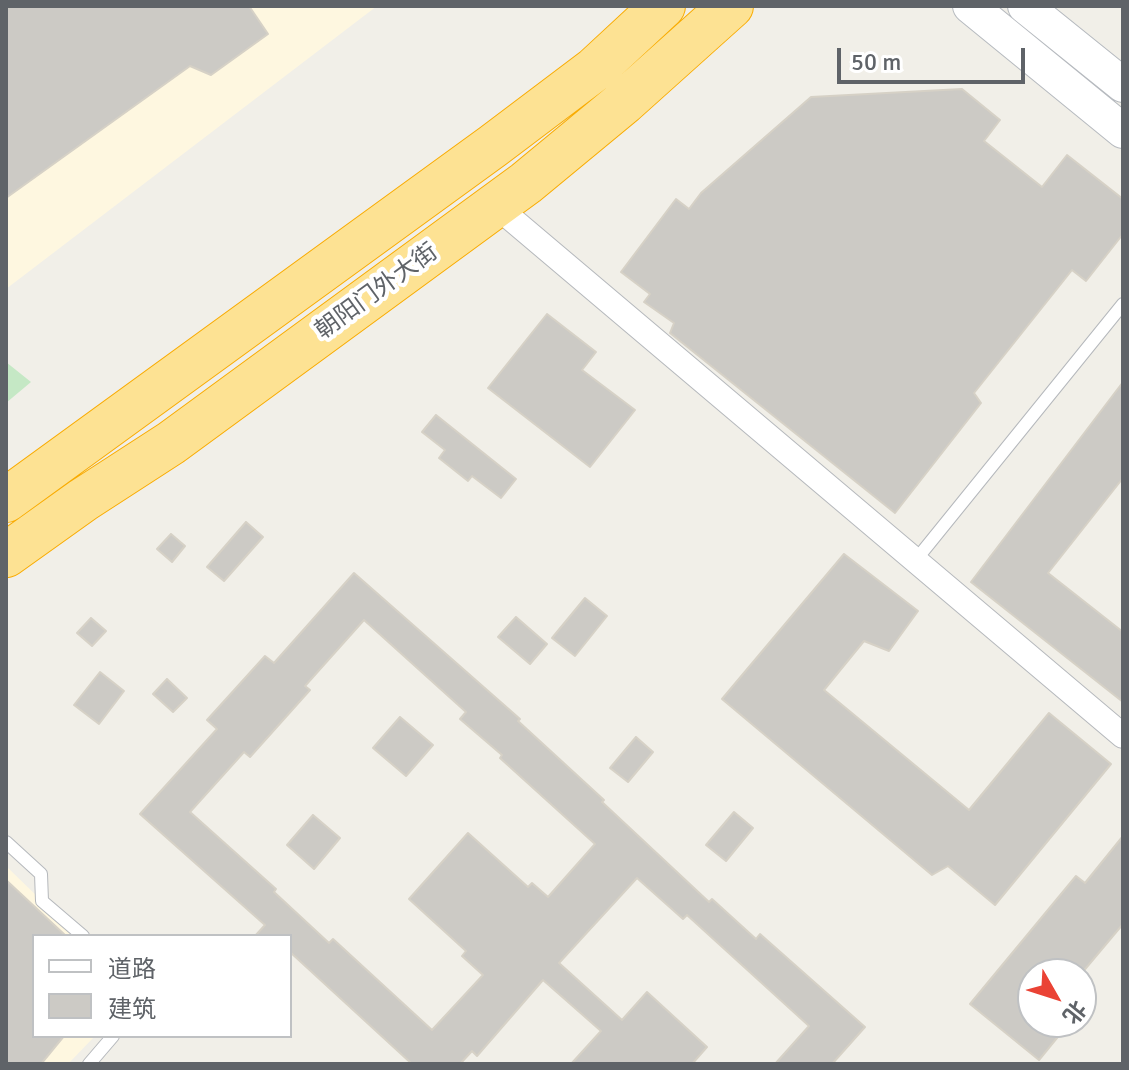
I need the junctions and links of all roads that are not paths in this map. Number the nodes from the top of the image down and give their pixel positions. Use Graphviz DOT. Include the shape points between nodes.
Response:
graph roads {
  1 [pos="663,6"];
  2 [pos="731,6"];
  3 [pos="970,6"];
  4 [pos="1025,6"];
  5 [pos="1123,85"];
  6 [pos="1123,131"];
  7 [pos="495,205"];
  8 [pos="1123,304"];
  9 [pos="6,500"];
  10 [pos="6,555"];
  11 [pos="915,561"];
  12 [pos="1123,736"];
  13 [pos="6,842"];
  14 [pos="81,934"];
  15 [pos="111,1038"];
  16 [pos="89,1064"];
  1 -- 9 [label="highway, 朝阳门外大街" via="595,69 493,146"];
  2 -- 7 [label="highway, 朝阳门外大街" via="624,102"];
  3 -- 6 [label="main road"];
  4 -- 5 [label="main road"];
  7 -- 10 [label="highway, 朝阳门外大街" via="171,443"];
  7 -- 11 [label="street"];
  8 -- 11 [label="lane"];
  11 -- 12 [label="street"];
  13 -- 14 [label="lane" via="41,874 42,901"];
  15 -- 16 [label="lane"];
}
